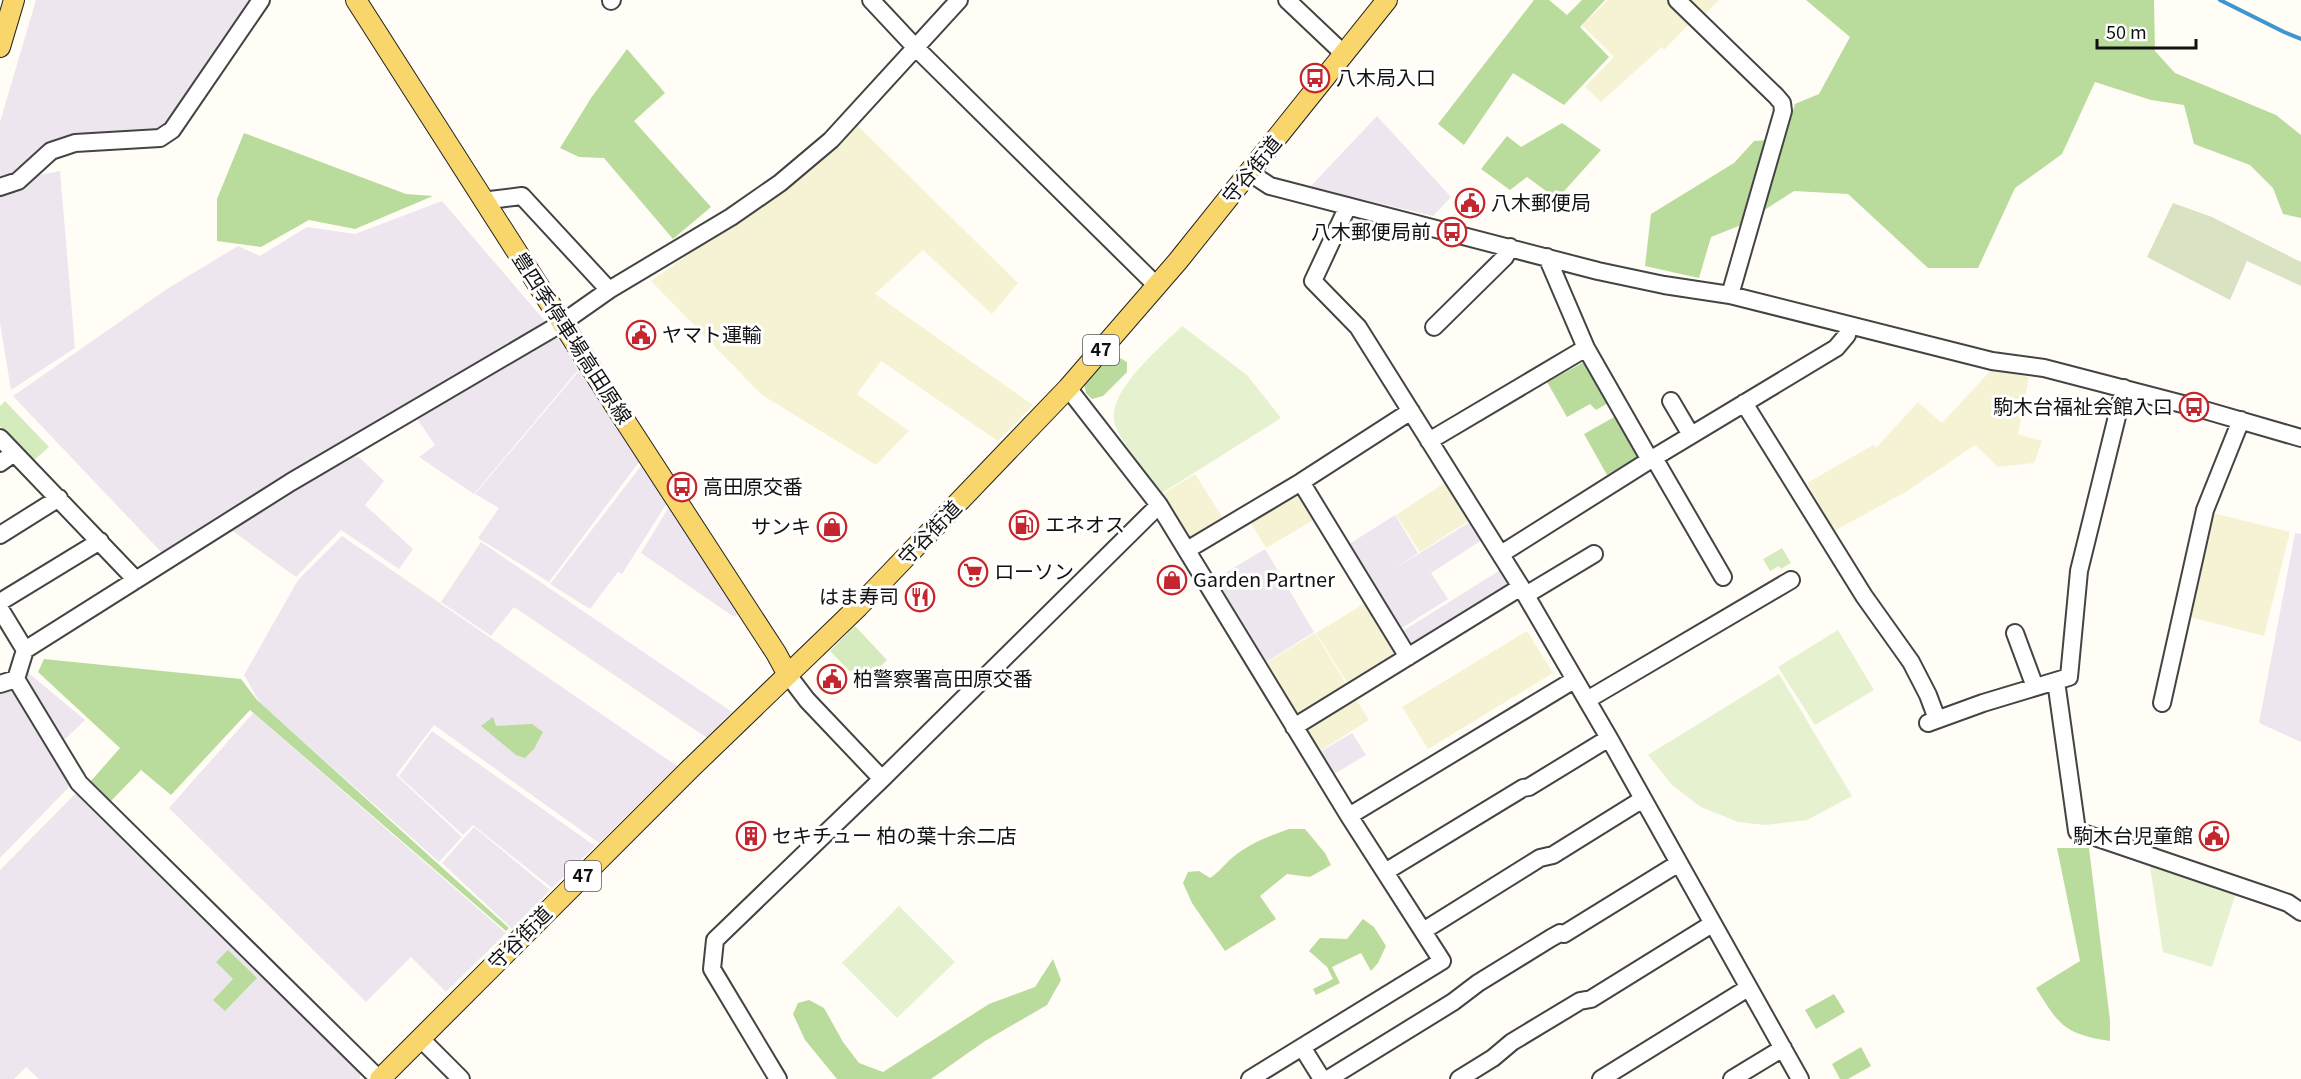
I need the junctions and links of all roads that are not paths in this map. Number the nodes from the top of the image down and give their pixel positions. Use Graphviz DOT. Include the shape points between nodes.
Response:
graph roads {
  1 [pos="14,0"];
  2 [pos="261,0"];
  3 [pos="356,0"];
  4 [pos="871,0"];
  5 [pos="959,0"];
  6 [pos="1287,0"];
  7 [pos="1387,0"];
  8 [pos="1677,0"];
  9 [pos="0,46"];
  10 [pos="915,47"];
  11 [pos="1344,54"];
  12 [pos="1250,173"];
  13 [pos="0,187"];
  14 [pos="485,203"];
  15 [pos="1347,206"];
  16 [pos="1510,247"];
  17 [pos="1547,257"];
  18 [pos="1157,286"];
  19 [pos="609,290"];
  20 [pos="1730,295"];
  21 [pos="562,323"];
  22 [pos="1849,325"];
  23 [pos="1434,327"];
  24 [pos="1586,348"];
  25 [pos="1068,388"];
  26 [pos="2124,388"];
  27 [pos="1671,401"];
  28 [pos="1744,403"];
  29 [pos="1411,411"];
  30 [pos="2241,420"];
  31 [pos="1691,435"];
  32 [pos="0,438"];
  33 [pos="2301,438"];
  34 [pos="1429,441"];
  35 [pos="14,453"];
  36 [pos="1652,459"];
  37 [pos="0,464"];
  38 [pos="1301,482"];
  39 [pos="59,498"];
  40 [pos="1159,505"];
  41 [pos="0,535"];
  42 [pos="100,541"];
  43 [pos="1187,550"];
  44 [pos="1501,554"];
  45 [pos="1594,554"];
  46 [pos="1723,577"];
  47 [pos="136,580"];
  48 [pos="1791,580"];
  49 [pos="1523,591"];
  50 [pos="0,602"];
  51 [pos="0,609"];
  52 [pos="2015,633"];
  53 [pos="25,650"];
  54 [pos="1408,657"];
  55 [pos="788,675"];
  56 [pos="16,679"];
  57 [pos="1574,680"];
  58 [pos="2056,681"];
  59 [pos="0,684"];
  60 [pos="2035,687"];
  61 [pos="1587,700"];
  62 [pos="2162,703"];
  63 [pos="1294,727"];
  64 [pos="1609,738"];
  65 [pos="882,779"];
  66 [pos="1643,799"];
  67 [pos="1349,816"];
  68 [pos="1679,863"];
  69 [pos="1385,872"];
  70 [pos="2301,912"];
  71 [pos="1713,924"];
  72 [pos="1423,931"];
  73 [pos="1748,988"];
  74 [pos="420,1038"];
  75 [pos="1302,1047"];
  76 [pos="1783,1048"];
  77 [pos="379,1079"];
  78 [pos="461,1079"];
  79 [pos="778,1079"];
  80 [pos="1250,1079"];
  81 [pos="1322,1079"];
  82 [pos="1328,1079"];
  83 [pos="1459,1079"];
  84 [pos="1601,1079"];
  85 [pos="1732,1079"];
  86 [pos="1800,1079"];
  1 -- 9 [label="main road"];
  2 -- 13 [label="street" via="172,130 160,138 75,143 51,151 18,181"];
  3 -- 14 [label="main road, 豊四季停車場高田原線"];
  4 -- 10 [label="street"];
  5 -- 10 [label="street"];
  6 -- 11 [label="street"];
  7 -- 11 [label="main road, 守谷街道 / 47"];
  8 -- 20 [label="street" via="1782,103 1783,111"];
  10 -- 18 [label="street"];
  10 -- 19 [label="street" via="831,140 780,183"];
  11 -- 12 [label="main road, 守谷街道 / 47"];
  12 -- 15 [label="street" via="1270,186"];
  12 -- 18 [label="main road, 守谷街道 / 47"];
  14 -- 19 [label="street" via="522,196"];
  14 -- 21 [label="main road, 豊四季停車場高田原線"];
  15 -- 16 [label="street"];
  15 -- 29 [label="street" via="1313,281 1358,327"];
  16 -- 17 [label="street"];
  16 -- 23 [label="street" via="1505,257"];
  17 -- 20 [label="street" via="1664,285"];
  17 -- 24 [label="street"];
  18 -- 25 [label="main road, 守谷街道 / 47"];
  19 -- 21 [label="street"];
  20 -- 22 [label="street"];
  21 -- 47 [label="street" via="291,482"];
  21 -- 55 [label="main road, 豊四季停車場高田原線"];
  22 -- 26 [label="street" via="1992,361 2044,368"];
  22 -- 28 [label="street" via="1847,335 1836,348"];
  24 -- 34 [label="street"];
  24 -- 36 [label="street"];
  25 -- 40 [label="street"];
  25 -- 55 [label="main road, 守谷街道 / 47" via="934,530"];
  26 -- 30 [label="street"];
  26 -- 58 [label="street" via="2079,571 2068,677"];
  27 -- 31 [label="street"];
  28 -- 31 [label="street"];
  28 -- 60 [label="street" via="1864,596 1911,662 1928,695 1932,721"];
  29 -- 34 [label="street"];
  29 -- 38 [label="street"];
  30 -- 33 [label="street"];
  30 -- 62 [label="street" via="2205,510"];
  31 -- 36 [label="street"];
  32 -- 35 [label="street"];
  34 -- 44 [label="street"];
  35 -- 37 [label="street"];
  35 -- 39 [label="street"];
  36 -- 44 [label="street"];
  36 -- 46 [label="street"];
  38 -- 43 [label="street"];
  38 -- 54 [label="street"];
  39 -- 41 [label="street"];
  39 -- 42 [label="street"];
  40 -- 43 [label="street"];
  40 -- 65 [label="street"];
  42 -- 47 [label="street"];
  42 -- 50 [label="street"];
  43 -- 63 [label="street"];
  44 -- 49 [label="street"];
  45 -- 49 [label="street"];
  47 -- 53 [label="street"];
  48 -- 61 [label="street"];
  49 -- 54 [label="street"];
  49 -- 57 [label="street"];
  51 -- 53 [label="street"];
  52 -- 60 [label="street"];
  53 -- 56 [label="street"];
  54 -- 63 [label="street"];
  55 -- 65 [label="street"];
  55 -- 74 [label="main road, 守谷街道 / 47"];
  56 -- 59 [label="street"];
  56 -- 77 [label="street" via="79,783"];
  57 -- 61 [label="street"];
  57 -- 67 [label="street"];
  58 -- 60 [label="street"];
  58 -- 70 [label="street" via="2077,831 2288,903"];
  61 -- 64 [label="street"];
  63 -- 67 [label="street"];
  64 -- 66 [label="street"];
  64 -- 69 [label="street"];
  65 -- 79 [label="street" via="715,940 712,969"];
  66 -- 68 [label="street"];
  66 -- 72 [label="street"];
  67 -- 69 [label="street"];
  68 -- 71 [label="street"];
  68 -- 82 [label="street" via="1564,934 1551,938"];
  69 -- 72 [label="street"];
  71 -- 73 [label="street"];
  71 -- 83 [label="street" via="1512,1042"];
  72 -- 75 [label="street" via="1442,962"];
  73 -- 76 [label="street"];
  73 -- 84 [label="street"];
  74 -- 77 [label="main road, 守谷街道 / 47"];
  74 -- 78 [label="street"];
  75 -- 80 [label="street"];
  75 -- 81 [label="street"];
  76 -- 85 [label="street"];
  76 -- 86 [label="street"];
}
